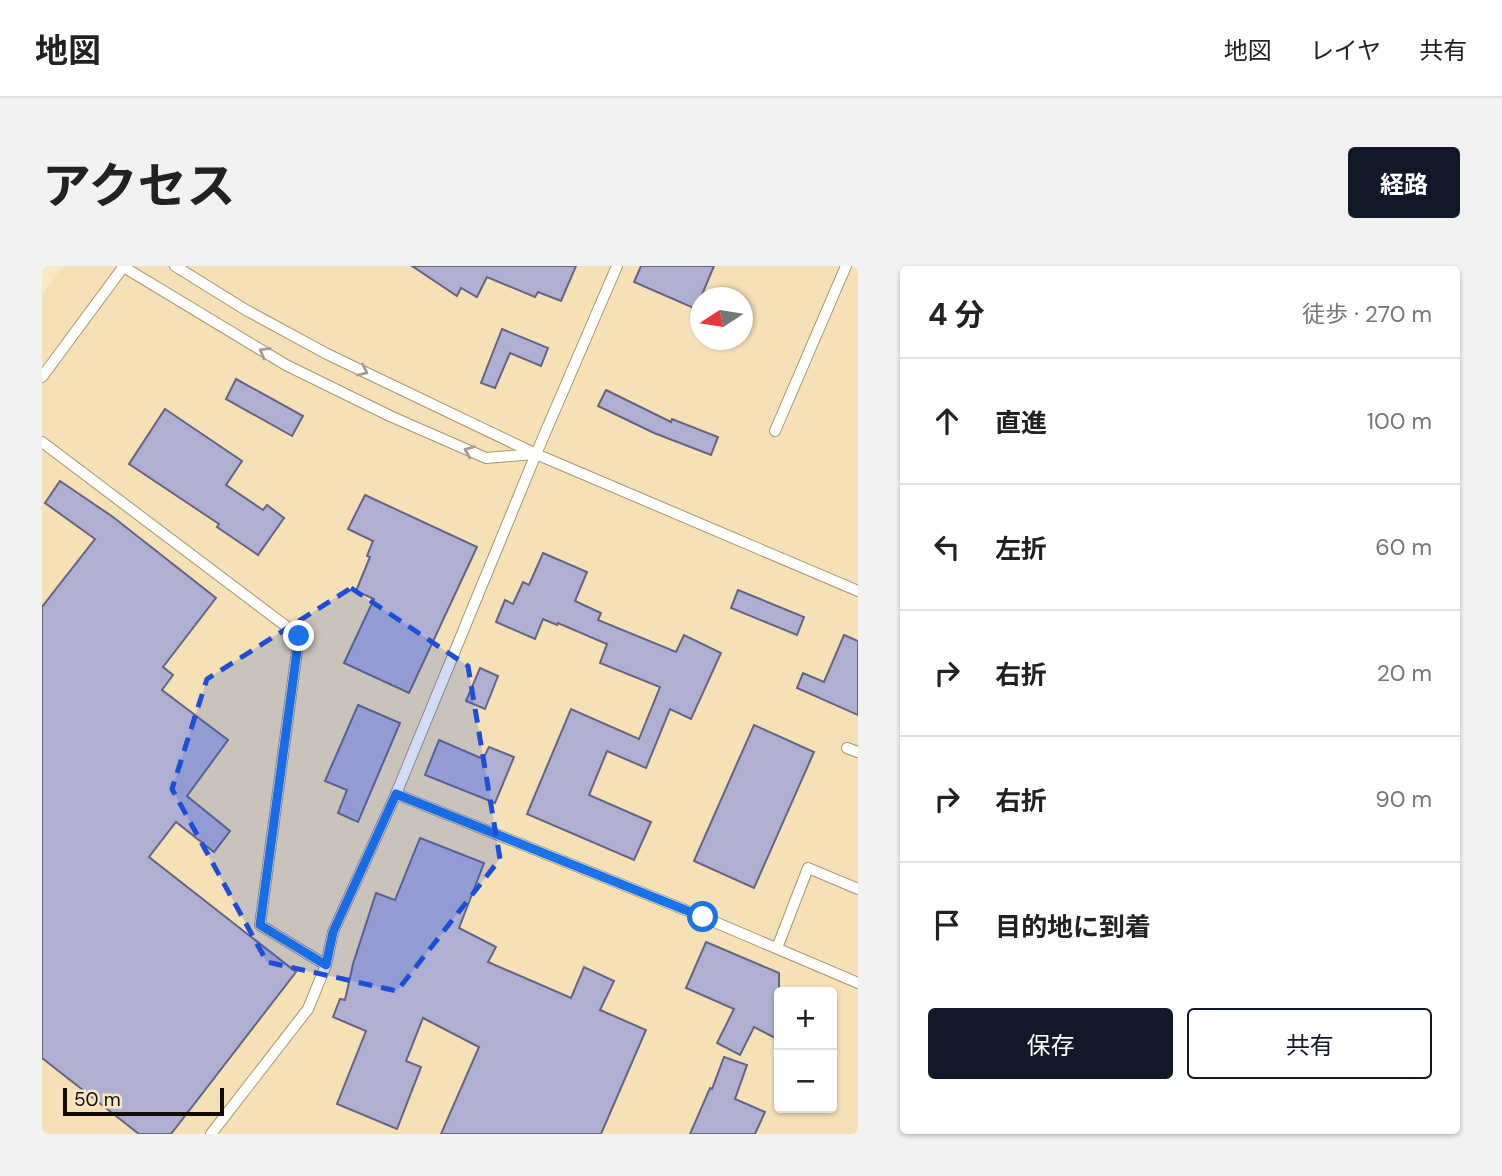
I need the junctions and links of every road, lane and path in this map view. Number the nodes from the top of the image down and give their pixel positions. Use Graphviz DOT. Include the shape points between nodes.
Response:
graph roads {
  1 [pos="123,266"];
  2 [pos="175,266"];
  3 [pos="617,266"];
  4 [pos="846,266"];
  5 [pos="42,377"];
  6 [pos="775,431"];
  7 [pos="42,442"];
  8 [pos="536,454"];
  9 [pos="858,591"];
  10 [pos="847,748"];
  11 [pos="858,752"];
  12 [pos="396,794"];
  13 [pos="858,889"];
  14 [pos="776,948"];
  15 [pos="326,965"];
  16 [pos="858,983"];
  17 [pos="211,1134"];
  1 -- 5 [label="lane"];
  8 -- 1 [label="lane, one-way" via="486,458 390,416 286,365"];
  2 -- 8 [label="lane, one-way" via="327,354"];
  3 -- 8 [label="lane"];
  4 -- 6 [label="lane"];
  7 -- 15 [label="lane" via="299,636 260,925"];
  8 -- 9 [label="lane"];
  8 -- 12 [label="lane"];
  10 -- 11 [label="lane"];
  12 -- 14 [label="lane"];
  12 -- 15 [label="lane" via="333,932"];
  13 -- 14 [label="lane" via="808,869"];
  14 -- 16 [label="lane"];
  15 -- 17 [label="lane" via="308,1009"];
}
